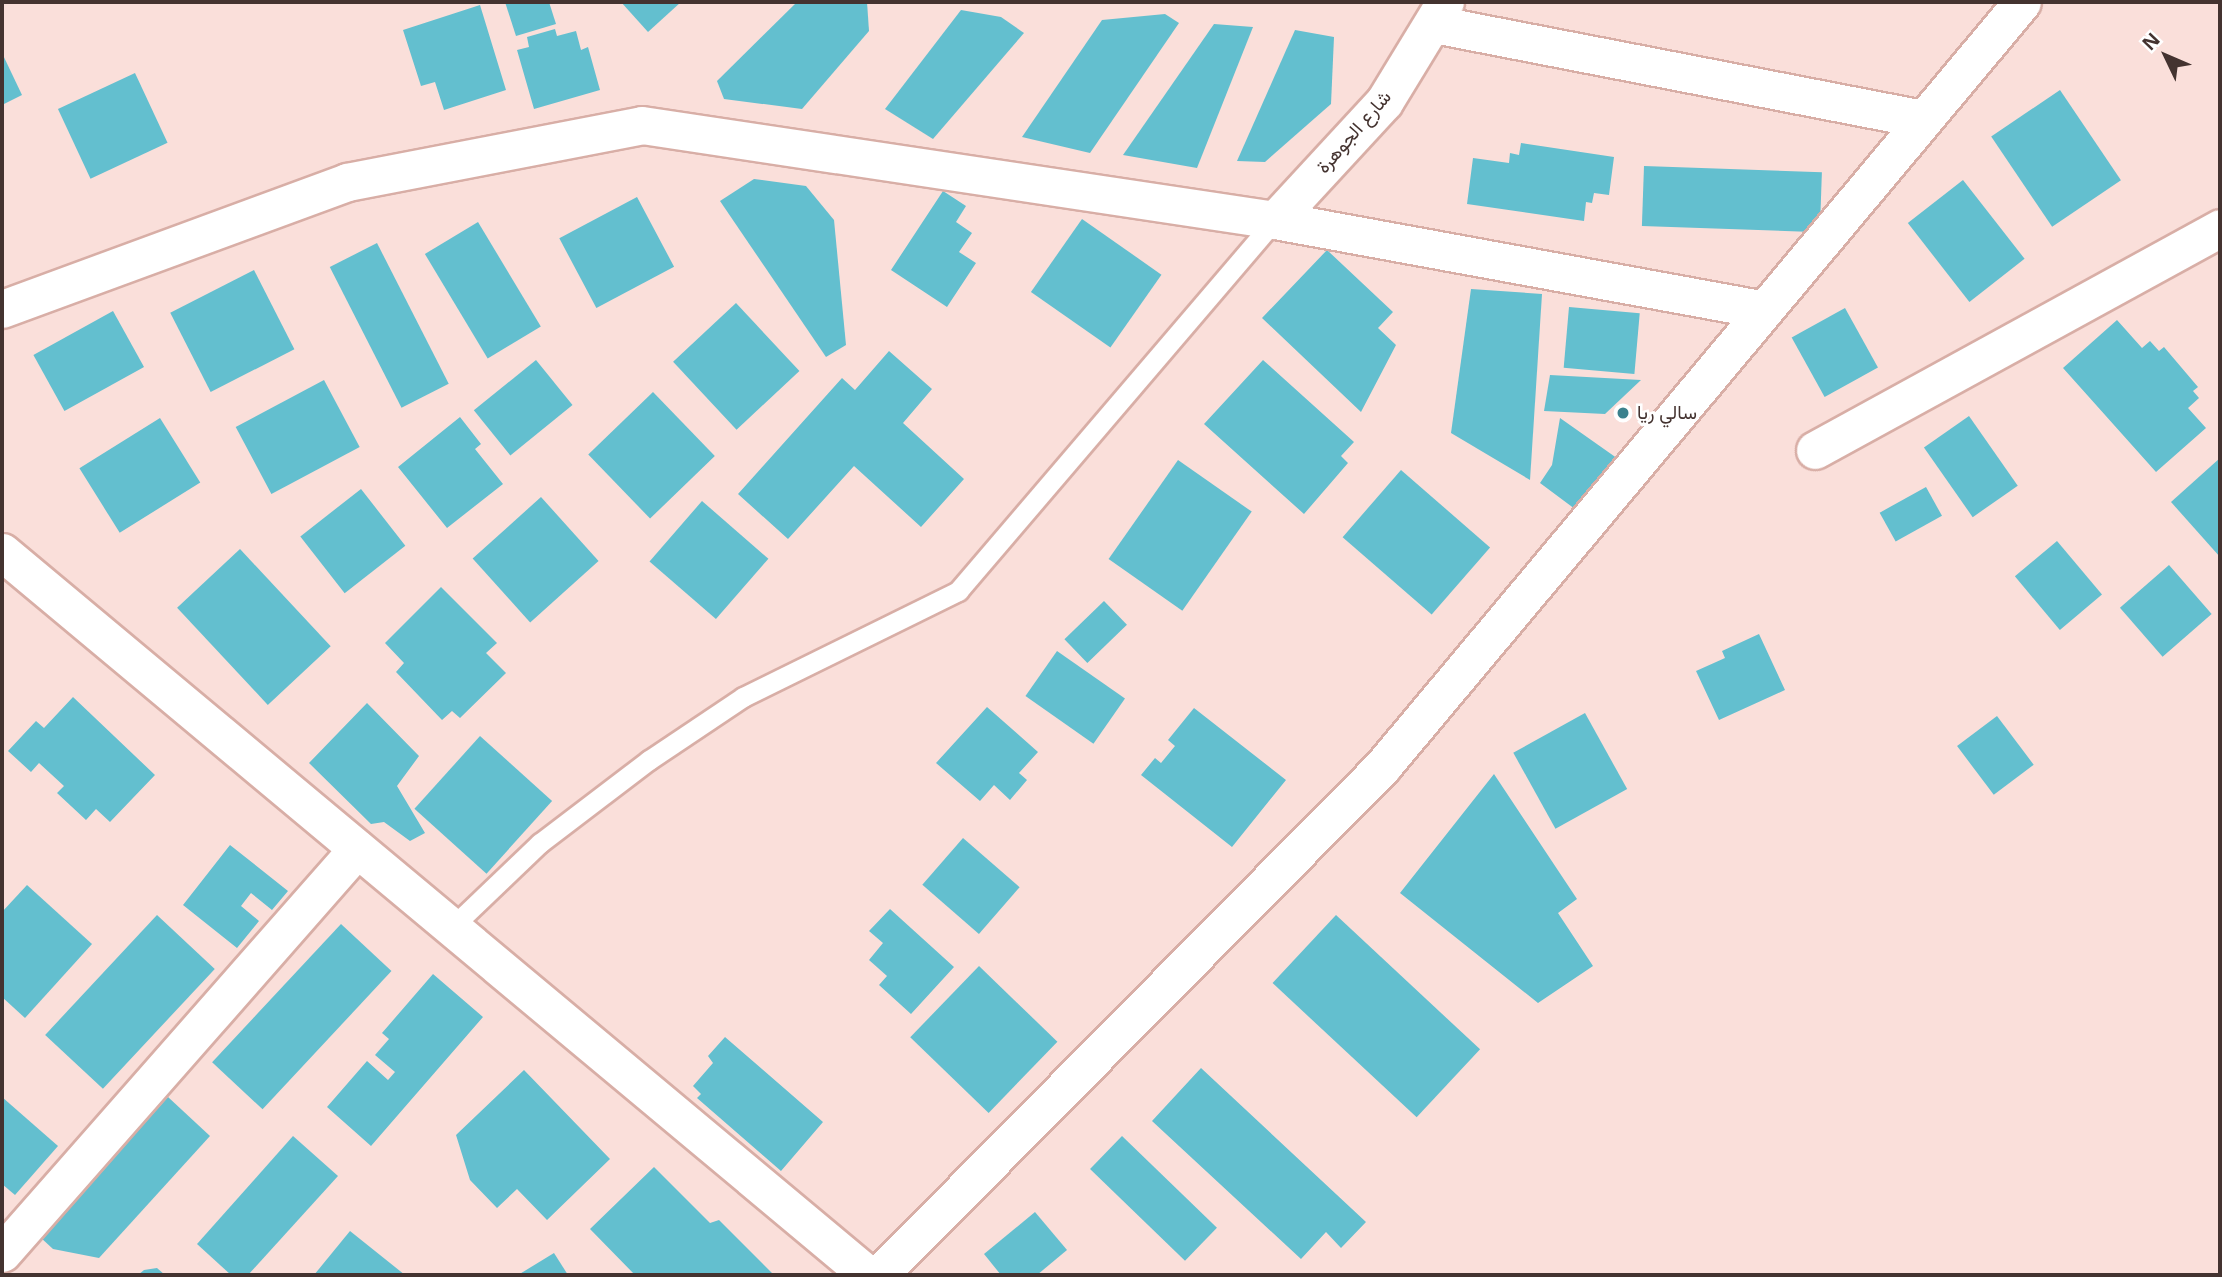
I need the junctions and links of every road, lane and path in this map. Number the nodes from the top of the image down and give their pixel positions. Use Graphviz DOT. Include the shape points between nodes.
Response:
graph roads {
  1 [pos="2022,2"];
  2 [pos="1440,13"];
  3 [pos="1923,119"];
  4 [pos="1275,220"];
  5 [pos="2220,228"];
  6 [pos="2,309"];
  7 [pos="1764,310"];
  8 [pos="1815,450"];
  9 [pos="2,552"];
  10 [pos="357,849"];
  11 [pos="451,928"];
  12 [pos="2,1253"];
  13 [pos="869,1275"];
  14 [pos="879,1275"];
  1 -- 3 [label="street"];
  2 -- 3 [label="street"];
  2 -- 4 [label="street, شارع الجوهرة" via="1384,102"];
  3 -- 7 [label="street"];
  4 -- 6 [label="street" via="642,125 347,182"];
  4 -- 7 [label="street"];
  4 -- 11 [label="lane" via="958,592 743,697 649,760 540,843"];
  5 -- 8 [label="street"];
  7 -- 14 [label="street" via="1382,767"];
  9 -- 10 [label="street"];
  10 -- 11 [label="street"];
  10 -- 12 [label="street"];
  11 -- 13 [label="street"];
}
